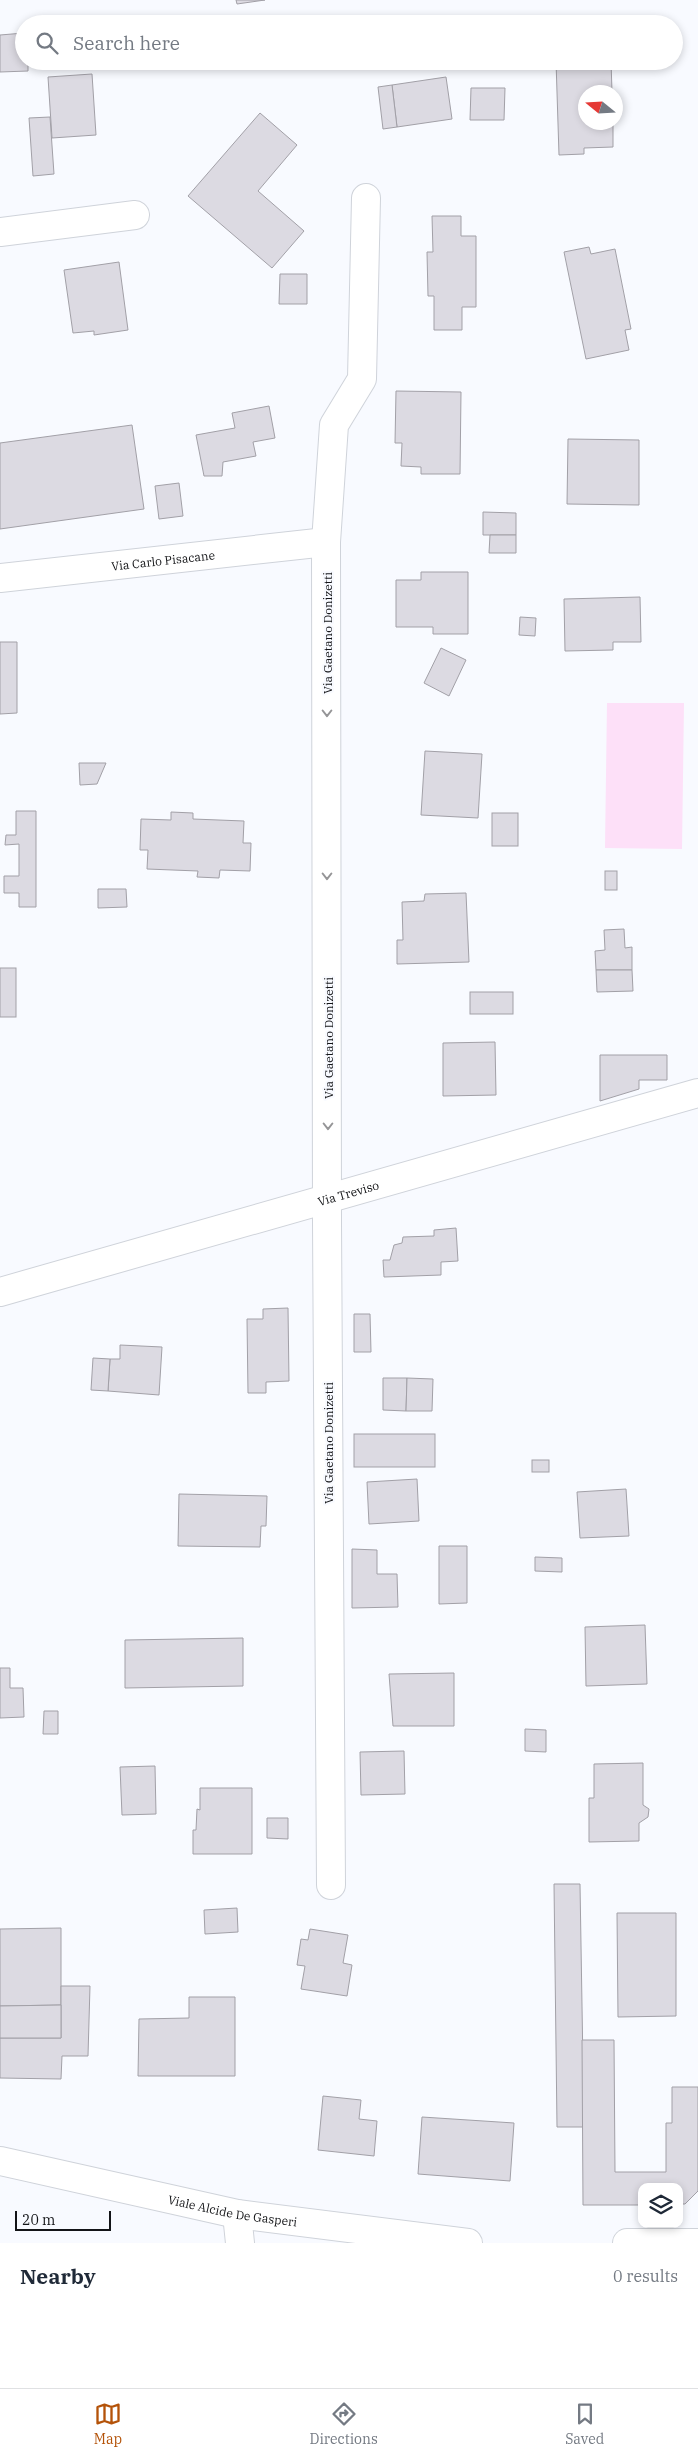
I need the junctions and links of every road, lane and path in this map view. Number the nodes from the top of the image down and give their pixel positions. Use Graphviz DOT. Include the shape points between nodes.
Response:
graph roads {
  1 [pos="366,198"];
  2 [pos="135,214"];
  3 [pos="0,232"];
  4 [pos="326,542"];
  5 [pos="0,578"];
  6 [pos="698,1093"];
  7 [pos="328,1198"];
  8 [pos="0,1292"];
  9 [pos="331,1886"];
  10 [pos="0,2162"];
  11 [pos="237,2214"];
  12 [pos="698,2242"];
  13 [pos="240,2243"];
  14 [pos="468,2243"];
  15 [pos="627,2243"];
  1 -- 4 [label="street, Via Gaetano Donizetti" via="362,379 334,425"];
  2 -- 3 [label="street"];
  4 -- 5 [label="street, Via Carlo Pisacane"];
  4 -- 7 [label="street, Via Gaetano Donizetti, one-way"];
  6 -- 7 [label="street, Via Treviso"];
  7 -- 8 [label="street, Via Treviso"];
  7 -- 9 [label="street, Via Gaetano Donizetti"];
  10 -- 11 [label="street, Viale Alcide De Gasperi"];
  11 -- 13 [label="street"];
  11 -- 14 [label="street, Viale Alcide De Gasperi"];
  12 -- 15 [label="street"];
}
